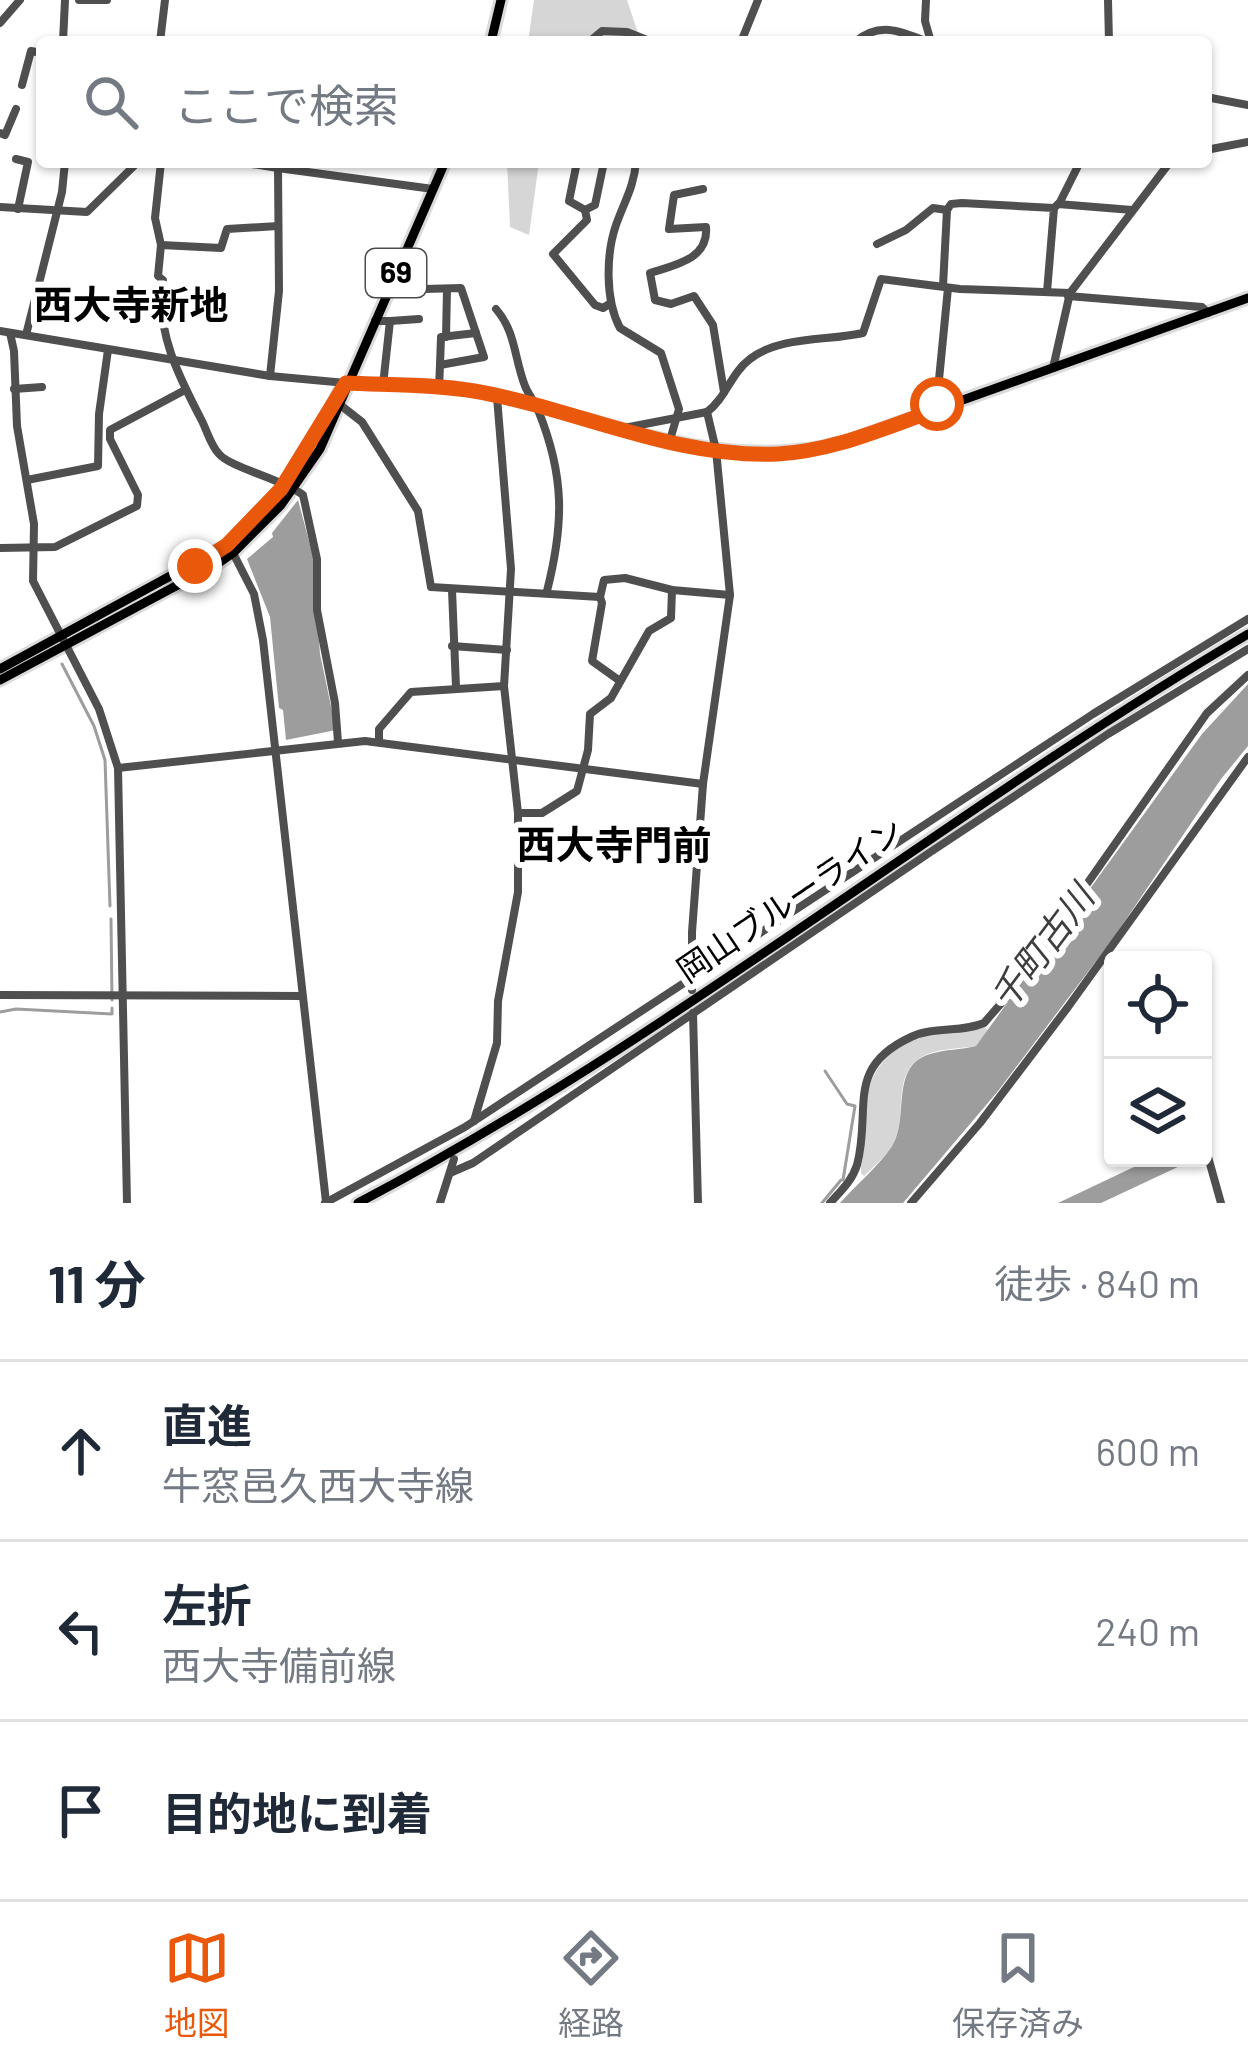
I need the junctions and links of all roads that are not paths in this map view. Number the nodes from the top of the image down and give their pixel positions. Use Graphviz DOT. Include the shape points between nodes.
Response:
graph roads {
  1 [pos="20,0"];
  2 [pos="65,0"];
  3 [pos="79,0"];
  4 [pos="107,0"];
  5 [pos="166,0"];
  6 [pos="501,0"];
  7 [pos="758,0"];
  8 [pos="926,0"];
  9 [pos="1108,0"];
  10 [pos="0,23"];
  11 [pos="63,36"];
  12 [pos="161,36"];
  13 [pos="492,36"];
  14 [pos="596,36"];
  15 [pos="637,36"];
  16 [pos="743,36"];
  17 [pos="860,36"];
  18 [pos="913,36"];
  19 [pos="929,36"];
  20 [pos="1109,36"];
  21 [pos="36,52"];
  22 [pos="22,85"];
  23 [pos="1212,98"];
  24 [pos="1248,105"];
  25 [pos="16,110"];
  26 [pos="0,133"];
  27 [pos="1248,142"];
  28 [pos="1212,149"];
  29 [pos="16,159"];
  30 [pos="64,168"];
  31 [pos="132,168"];
  32 [pos="160,168"];
  33 [pos="278,168"];
  34 [pos="442,168"];
  35 [pos="576,168"];
  36 [pos="603,168"];
  37 [pos="636,168"];
  38 [pos="1078,168"];
  39 [pos="1165,168"];
  40 [pos="433,189"];
  41 [pos="703,189"];
  42 [pos="1056,206"];
  43 [pos="0,207"];
  44 [pos="18,209"];
  45 [pos="585,210"];
  46 [pos="947,210"];
  47 [pos="1132,210"];
  48 [pos="57,212"];
  49 [pos="278,226"];
  50 [pos="877,244"];
  51 [pos="161,245"];
  52 [pos="945,287"];
  53 [pos="447,289"];
  54 [pos="388,290"];
  55 [pos="1047,292"];
  56 [pos="1069,294"];
  57 [pos="1248,298"];
  58 [pos="611,302"];
  59 [pos="496,309"];
  60 [pos="1208,313"];
  61 [pos="418,319"];
  62 [pos="374,321"];
  63 [pos="390,321"];
  64 [pos="5,332"];
  65 [pos="476,333"];
  66 [pos="26,335"];
  67 [pos="446,337"];
  68 [pos="108,350"];
  69 [pos="171,360"];
  70 [pos="440,365"];
  71 [pos="1053,368"];
  72 [pos="270,376"];
  73 [pos="346,383"];
  74 [pos="383,385"];
  75 [pos="42,387"];
  76 [pos="439,388"];
  77 [pos="14,389"];
  78 [pos="185,390"];
  79 [pos="724,394"];
  80 [pos="497,397"];
  81 [pos="339,404"];
  82 [pos="537,406"];
  83 [pos="936,410"];
  84 [pos="706,412"];
  85 [pos="676,418"];
  86 [pos="623,429"];
  87 [pos="670,440"];
  88 [pos="716,451"];
  89 [pos="26,480"];
  90 [pos="290,486"];
  91 [pos="0,548"];
  92 [pos="34,548"];
  93 [pos="230,549"];
  94 [pos="452,590"];
  95 [pos="672,590"];
  96 [pos="547,591"];
  97 [pos="511,592"];
  98 [pos="730,595"];
  99 [pos="599,597"];
  100 [pos="1248,620"];
  101 [pos="1248,634"];
  102 [pos="64,641"];
  103 [pos="452,646"];
  104 [pos="1248,649"];
  105 [pos="507,650"];
  106 [pos="0,668"];
  107 [pos="1248,675"];
  108 [pos="0,680"];
  109 [pos="620,681"];
  110 [pos="504,686"];
  111 [pos="456,687"];
  112 [pos="338,742"];
  113 [pos="380,742"];
  114 [pos="275,749"];
  115 [pos="1248,757"];
  116 [pos="514,760"];
  117 [pos="118,768"];
  118 [pos="583,769"];
  119 [pos="703,784"];
  120 [pos="518,813"];
  121 [pos="692,977"];
  122 [pos="692,990"];
  123 [pos="0,995"];
  124 [pos="124,996"];
  125 [pos="302,996"];
  126 [pos="693,1010"];
  127 [pos="474,1121"];
  128 [pos="465,1127"];
  129 [pos="462,1140"];
  130 [pos="454,1160"];
  131 [pos="1212,1166"];
  132 [pos="449,1173"];
  133 [pos="127,1203"];
  134 [pos="326,1203"];
  135 [pos="358,1203"];
  136 [pos="440,1203"];
  137 [pos="698,1203"];
  138 [pos="830,1203"];
  139 [pos="911,1203"];
  140 [pos="1222,1203"];
  1 -- 10 [label="street"];
  2 -- 11 [label="street"];
  3 -- 4 [label="street"];
  5 -- 12 [label="street"];
  6 -- 13 [label="main road"];
  7 -- 16 [label="street"];
  8 -- 19 [label="street"];
  9 -- 20 [label="street"];
  14 -- 15 [label="street"];
  17 -- 18 [label="street" via="891,28"];
  21 -- 22 [label="street"];
  23 -- 24 [label="street"];
  25 -- 26 [label="street"];
  27 -- 28 [label="street"];
  29 -- 44 [label="street" via="28,162"];
  30 -- 48 [label="street"];
  31 -- 48 [label="street" via="87,212"];
  32 -- 51 [label="street"];
  33 -- 40 [label="street"];
  33 -- 49 [label="street"];
  34 -- 40 [label="main road, 69"];
  35 -- 45 [label="street" via="569,201"];
  36 -- 45 [label="street" via="595,205"];
  37 -- 58 [label="street" via="610,244"];
  38 -- 42 [label="street"];
  39 -- 47 [label="street"];
  40 -- 54 [label="main road, 69"];
  41 -- 79 [label="street" via="674,195 669,229 706,227 707,236 694,258 650,273 650,287 655,300 671,304 694,296 713,325"];
  42 -- 46 [label="street" via="962,203"];
  42 -- 47 [label="street"];
  42 -- 55 [label="street"];
  43 -- 44 [label="street"];
  44 -- 48 [label="street"];
  45 -- 58 [label="street" via="586,220 553,258 595,305"];
  46 -- 50 [label="street" via="933,208"];
  46 -- 52 [label="street"];
  47 -- 56 [label="street"];
  48 -- 66 [label="street"];
  49 -- 51 [label="street" via="226,230 221,248"];
  49 -- 72 [label="street"];
  51 -- 69 [label="street"];
  52 -- 55 [label="street"];
  52 -- 79 [label="street" via="881,279 863,333 767,350"];
  52 -- 83 [label="street"];
  53 -- 54 [label="street"];
  53 -- 65 [label="street" via="461,289"];
  53 -- 67 [label="street"];
  54 -- 62 [label="main road, 69"];
  55 -- 56 [label="street"];
  56 -- 60 [label="street"];
  56 -- 71 [label="street"];
  57 -- 60 [label="main road"];
  58 -- 85 [label="street" via="620,328 661,353"];
  59 -- 82 [label="street"];
  60 -- 71 [label="main road"];
  61 -- 63 [label="street"];
  62 -- 63 [label="street"];
  62 -- 73 [label="main road, 69"];
  63 -- 74 [label="street"];
  64 -- 66 [label="street"];
  64 -- 77 [label="street"];
  65 -- 67 [label="street"];
  65 -- 70 [label="street" via="484,357"];
  66 -- 68 [label="street"];
  67 -- 70 [label="street"];
  68 -- 69 [label="street"];
  68 -- 89 [label="street" via="98,466"];
  69 -- 72 [label="street"];
  69 -- 78 [label="street"];
  70 -- 76 [label="street"];
  71 -- 83 [label="main road"];
  72 -- 73 [label="street"];
  73 -- 74 [label="main road"];
  73 -- 81 [label="main road, 69"];
  73 -- 90 [label="main road, 69"];
  74 -- 76 [label="main road"];
  75 -- 77 [label="street"];
  76 -- 80 [label="main road"];
  77 -- 89 [label="street"];
  78 -- 90 [label="street" via="218,454"];
  78 -- 92 [label="street" via="110,430 137,506 55,547"];
  79 -- 84 [label="street"];
  80 -- 82 [label="main road"];
  80 -- 97 [label="street"];
  81 -- 90 [label="main road, 69" via="320,448"];
  81 -- 94 [label="street" via="362,422 418,511 431,587"];
  82 -- 86 [label="main road"];
  82 -- 96 [label="street" via="562,520"];
  83 -- 88 [label="main road" via="812,450"];
  84 -- 85 [label="street"];
  84 -- 88 [label="street"];
  85 -- 86 [label="street"];
  85 -- 87 [label="street"];
  86 -- 87 [label="main road"];
  87 -- 88 [label="main road"];
  88 -- 98 [label="street"];
  89 -- 92 [label="street"];
  90 -- 93 [label="main road, 69"];
  90 -- 112 [label="street" via="303,496 317,559"];
  91 -- 92 [label="street"];
  92 -- 102 [label="street" via="33,580"];
  93 -- 102 [label="main road, 69"];
  93 -- 114 [label="street" via="260,615"];
  94 -- 97 [label="street"];
  94 -- 103 [label="street"];
  95 -- 98 [label="street"];
  95 -- 99 [label="street" via="608,577"];
  95 -- 109 [label="street" via="671,618 649,631"];
  96 -- 97 [label="street"];
  96 -- 99 [label="street"];
  97 -- 105 [label="street"];
  98 -- 119 [label="street"];
  99 -- 109 [label="street" via="592,661"];
  100 -- 121 [label="street"];
  101 -- 135 [label="main road, 岡山ブルーライン" via="508,1121"];
  102 -- 106 [label="main road, 69"];
  102 -- 108 [label="main road, 69"];
  102 -- 117 [label="street" via="106,723"];
  103 -- 105 [label="street"];
  103 -- 111 [label="street"];
  104 -- 126 [label="street" via="1107,732"];
  105 -- 110 [label="street"];
  107 -- 138 [label="street" via="1207,713 984,1023 912,1036 865,1075 857,1166"];
  109 -- 118 [label="street" via="590,714"];
  110 -- 111 [label="street"];
  110 -- 116 [label="street"];
  111 -- 113 [label="street" via="404,696 379,729"];
  112 -- 113 [label="street"];
  112 -- 114 [label="street"];
  113 -- 116 [label="street"];
  114 -- 117 [label="street"];
  114 -- 125 [label="street"];
  115 -- 139 [label="street" via="1069,1007"];
  116 -- 118 [label="street"];
  116 -- 120 [label="street"];
  117 -- 124 [label="street"];
  118 -- 119 [label="street"];
  118 -- 120 [label="street" via="577,790 553,808"];
  119 -- 121 [label="street"];
  120 -- 127 [label="street" via="518,892 497,1043"];
  121 -- 122 [label="street"];
  121 -- 127 [label="street"];
  123 -- 124 [label="street"];
  124 -- 125 [label="street"];
  124 -- 133 [label="street"];
  125 -- 134 [label="street"];
  126 -- 132 [label="street"];
  126 -- 137 [label="street"];
  127 -- 128 [label="street"];
  128 -- 129 [label="street"];
  128 -- 134 [label="street"];
  130 -- 132 [label="street"];
  131 -- 140 [label="street"];
  132 -- 136 [label="street"];
}
